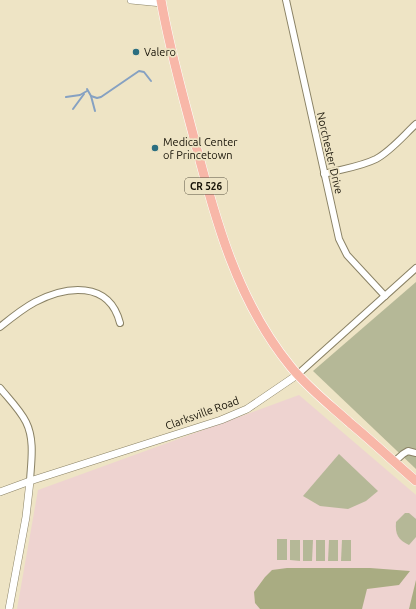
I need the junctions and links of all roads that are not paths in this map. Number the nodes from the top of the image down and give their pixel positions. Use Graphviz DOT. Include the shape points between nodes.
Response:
graph roads {
  1 [pos="131,0"];
  2 [pos="286,0"];
  3 [pos="161,1"];
  4 [pos="416,124"];
  5 [pos="324,174"];
  6 [pos="416,268"];
  7 [pos="385,296"];
  8 [pos="120,323"];
  9 [pos="0,327"];
  10 [pos="298,375"];
  11 [pos="0,388"];
  12 [pos="416,453"];
  13 [pos="394,462"];
  14 [pos="30,481"];
  15 [pos="416,481"];
  16 [pos="0,492"];
  17 [pos="9,609"];
  1 -- 3 [label="street"];
  2 -- 5 [label="street, Norchester Drive"];
  3 -- 10 [label="main road, CR 526" via="173,60 208,192 229,257 243,292 263,328"];
  4 -- 5 [label="street" via="377,158"];
  5 -- 7 [label="street, Norchester Drive" via="342,247 352,262"];
  6 -- 7 [label="street, Clarksville Road"];
  7 -- 10 [label="street, Clarksville Road"];
  8 -- 9 [label="street" via="116,310 105,298 83,289 58,293 40,300 24,308"];
  10 -- 13 [label="main road, CR 526"];
  10 -- 14 [label="street, Clarksville Road" via="247,409 221,420"];
  11 -- 14 [label="street" via="22,415 29,430 32,450"];
  12 -- 13 [label="street" via="408,451"];
  13 -- 15 [label="main road, CR 526"];
  14 -- 16 [label="street, Clarksville Road"];
  14 -- 17 [label="street"];
}
